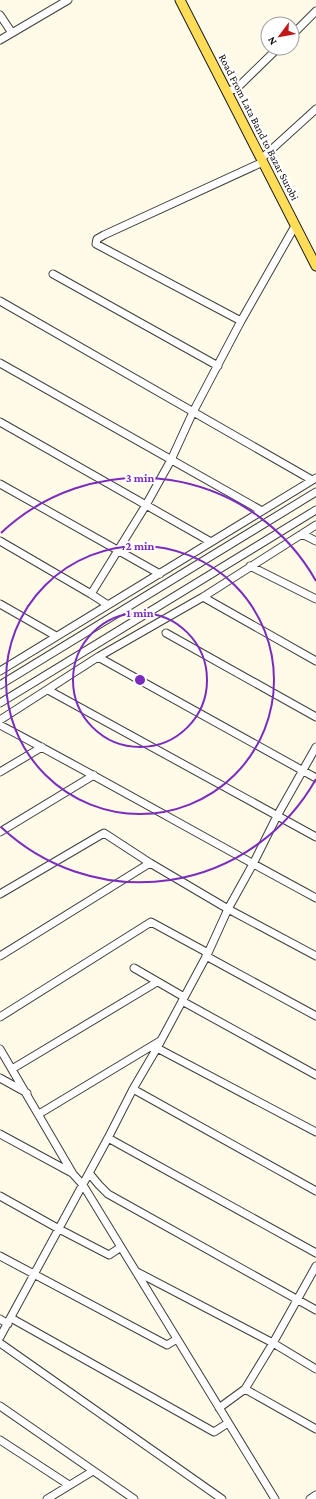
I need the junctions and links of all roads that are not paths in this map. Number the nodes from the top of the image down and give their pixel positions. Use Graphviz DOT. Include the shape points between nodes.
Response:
graph roads {
  1 [pos="68,0"];
  2 [pos="180,0"];
  3 [pos="56,3"];
  4 [pos="316,11"];
  5 [pos="0,15"];
  6 [pos="300,26"];
  7 [pos="12,33"];
  8 [pos="0,40"];
  9 [pos="270,56"];
  10 [pos="227,91"];
  11 [pos="316,109"];
  12 [pos="262,160"];
  13 [pos="295,226"];
  14 [pos="316,266"];
  15 [pos="53,274"];
  16 [pos="0,301"];
  17 [pos="242,321"];
  18 [pos="0,363"];
  19 [pos="218,366"];
  20 [pos="193,412"];
  21 [pos="0,422"];
  22 [pos="171,460"];
  23 [pos="314,479"];
  24 [pos="0,484"];
  25 [pos="316,492"];
  26 [pos="146,505"];
  27 [pos="316,510"];
  28 [pos="262,512"];
  29 [pos="316,525"];
  30 [pos="302,534"];
  31 [pos="0,541"];
  32 [pos="316,541"];
  33 [pos="211,542"];
  34 [pos="118,550"];
  35 [pos="250,566"];
  36 [pos="160,574"];
  37 [pos="91,594"];
  38 [pos="203,597"];
  39 [pos="316,599"];
  40 [pos="0,604"];
  41 [pos="108,605"];
  42 [pos="166,632"];
  43 [pos="56,636"];
  44 [pos="98,657"];
  45 [pos="316,661"];
  46 [pos="2,667"];
  47 [pos="0,685"];
  48 [pos="48,690"];
  49 [pos="0,703"];
  50 [pos="316,717"];
  51 [pos="0,720"];
  52 [pos="0,725"];
  53 [pos="42,747"];
  54 [pos="316,747"];
  55 [pos="303,770"];
  56 [pos="0,772"];
  57 [pos="94,775"];
  58 [pos="316,778"];
  59 [pos="277,816"];
  60 [pos="0,832"];
  61 [pos="316,837"];
  62 [pos="150,862"];
  63 [pos="253,864"];
  64 [pos="0,894"];
  65 [pos="316,898"];
  66 [pos="228,909"];
  67 [pos="207,955"];
  68 [pos="0,956"];
  69 [pos="316,956"];
  70 [pos="134,968"];
  71 [pos="157,982"];
  72 [pos="183,999"];
  73 [pos="316,1016"];
  74 [pos="0,1017"];
  75 [pos="161,1040"];
  76 [pos="156,1048"];
  77 [pos="0,1049"];
  78 [pos="12,1069"];
  79 [pos="316,1075"];
  80 [pos="0,1078"];
  81 [pos="133,1089"];
  82 [pos="27,1093"];
  83 [pos="39,1114"];
  84 [pos="316,1132"];
  85 [pos="0,1134"];
  86 [pos="108,1138"];
  87 [pos="89,1173"];
  88 [pos="73,1174"];
  89 [pos="83,1185"];
  90 [pos="316,1191"];
  91 [pos="0,1196"];
  92 [pos="59,1229"];
  93 [pos="121,1247"];
  94 [pos="316,1253"];
  95 [pos="0,1256"];
  96 [pos="316,1266"];
  97 [pos="136,1271"];
  98 [pos="34,1274"];
  99 [pos="297,1299"];
  100 [pos="316,1310"];
  101 [pos="0,1319"];
  102 [pos="9,1321"];
  103 [pos="0,1337"];
  104 [pos="177,1339"];
  105 [pos="0,1343"];
  106 [pos="273,1343"];
  107 [pos="316,1369"];
  108 [pos="245,1389"];
  109 [pos="0,1406"];
  110 [pos="219,1408"];
  111 [pos="228,1423"];
  112 [pos="316,1429"];
  113 [pos="0,1440"];
  114 [pos="93,1470"];
  115 [pos="69,1485"];
  116 [pos="316,1496"];
  117 [pos="47,1499"];
  118 [pos="134,1499"];
  119 [pos="222,1499"];
  120 [pos="275,1499"];
  121 [pos="310,1499"];
  1 -- 3 [label="street"];
  2 -- 10 [label="main road, Road From Lata Band to Bazar Surobi"];
  3 -- 7 [label="street"];
  4 -- 6 [label="street"];
  5 -- 7 [label="street"];
  7 -- 8 [label="street"];
  9 -- 10 [label="street" via="236,89"];
  10 -- 12 [label="main road, Road From Lata Band to Bazar Surobi"];
  11 -- 12 [label="street"];
  12 -- 13 [label="main road, Road From Lata Band to Bazar Surobi"];
  12 -- 17 [label="street" via="104,235 97,239 96,244"];
  13 -- 14 [label="main road, Road From Lata Band to Bazar Surobi"];
  13 -- 17 [label="street"];
  15 -- 19 [label="street"];
  16 -- 20 [label="street"];
  17 -- 19 [label="street"];
  18 -- 22 [label="street"];
  19 -- 20 [label="street"];
  20 -- 22 [label="street"];
  20 -- 23 [label="street"];
  21 -- 26 [label="street"];
  22 -- 26 [label="street"];
  22 -- 28 [label="street"];
  23 -- 28 [label="street"];
  24 -- 34 [label="street"];
  25 -- 47 [label="street"];
  26 -- 33 [label="street"];
  26 -- 34 [label="street"];
  27 -- 49 [label="street"];
  28 -- 33 [label="street"];
  29 -- 30 [label="street"];
  30 -- 32 [label="street"];
  30 -- 35 [label="street"];
  31 -- 37 [label="street"];
  33 -- 36 [label="street"];
  34 -- 36 [label="street"];
  34 -- 37 [label="street"];
  35 -- 38 [label="street"];
  35 -- 39 [label="street"];
  36 -- 41 [label="street"];
  37 -- 41 [label="street"];
  38 -- 44 [label="street"];
  38 -- 45 [label="street"];
  40 -- 43 [label="street"];
  41 -- 43 [label="street"];
  42 -- 50 [label="street"];
  43 -- 46 [label="street"];
  44 -- 48 [label="street"];
  44 -- 55 [label="street"];
  48 -- 51 [label="street"];
  48 -- 59 [label="street"];
  52 -- 53 [label="street"];
  53 -- 56 [label="street"];
  53 -- 57 [label="street"];
  54 -- 55 [label="street"];
  55 -- 58 [label="street"];
  55 -- 59 [label="street"];
  57 -- 60 [label="street"];
  57 -- 63 [label="street"];
  59 -- 61 [label="street"];
  59 -- 63 [label="street"];
  62 -- 64 [label="street" via="104,833"];
  62 -- 66 [label="street"];
  62 -- 68 [label="street"];
  63 -- 65 [label="street"];
  63 -- 66 [label="street"];
  66 -- 67 [label="street"];
  66 -- 69 [label="street"];
  67 -- 72 [label="street"];
  67 -- 73 [label="street"];
  67 -- 74 [label="street" via="151,922"];
  70 -- 71 [label="street"];
  71 -- 72 [label="street"];
  71 -- 78 [label="street"];
  72 -- 75 [label="street"];
  72 -- 79 [label="street"];
  75 -- 76 [label="street"];
  75 -- 83 [label="street"];
  76 -- 81 [label="street"];
  76 -- 84 [label="street"];
  77 -- 78 [label="street"];
  78 -- 82 [label="street"];
  80 -- 82 [label="street"];
  81 -- 86 [label="street"];
  81 -- 90 [label="street"];
  82 -- 83 [label="street"];
  83 -- 88 [label="street"];
  85 -- 88 [label="street"];
  86 -- 87 [label="street"];
  86 -- 94 [label="street"];
  87 -- 89 [label="street"];
  87 -- 99 [label="street" via="108,1194"];
  88 -- 89 [label="street"];
  89 -- 92 [label="street"];
  89 -- 93 [label="street"];
  91 -- 92 [label="street"];
  92 -- 93 [label="street" via="109,1255"];
  92 -- 98 [label="street"];
  93 -- 97 [label="street"];
  95 -- 98 [label="street"];
  96 -- 99 [label="street"];
  97 -- 104 [label="street"];
  97 -- 106 [label="street"];
  98 -- 102 [label="street"];
  98 -- 104 [label="street" via="167,1345"];
  99 -- 100 [label="street"];
  99 -- 106 [label="street"];
  101 -- 102 [label="street"];
  102 -- 103 [label="street"];
  102 -- 111 [label="street" via="214,1432"];
  104 -- 110 [label="street"];
  105 -- 119 [label="street"];
  106 -- 107 [label="street"];
  106 -- 108 [label="street"];
  108 -- 110 [label="street"];
  108 -- 112 [label="street"];
  109 -- 114 [label="street"];
  110 -- 111 [label="street"];
  111 -- 120 [label="street"];
  113 -- 115 [label="street"];
  114 -- 115 [label="street"];
  114 -- 118 [label="street"];
  115 -- 117 [label="street"];
  116 -- 121 [label="street"];
}
